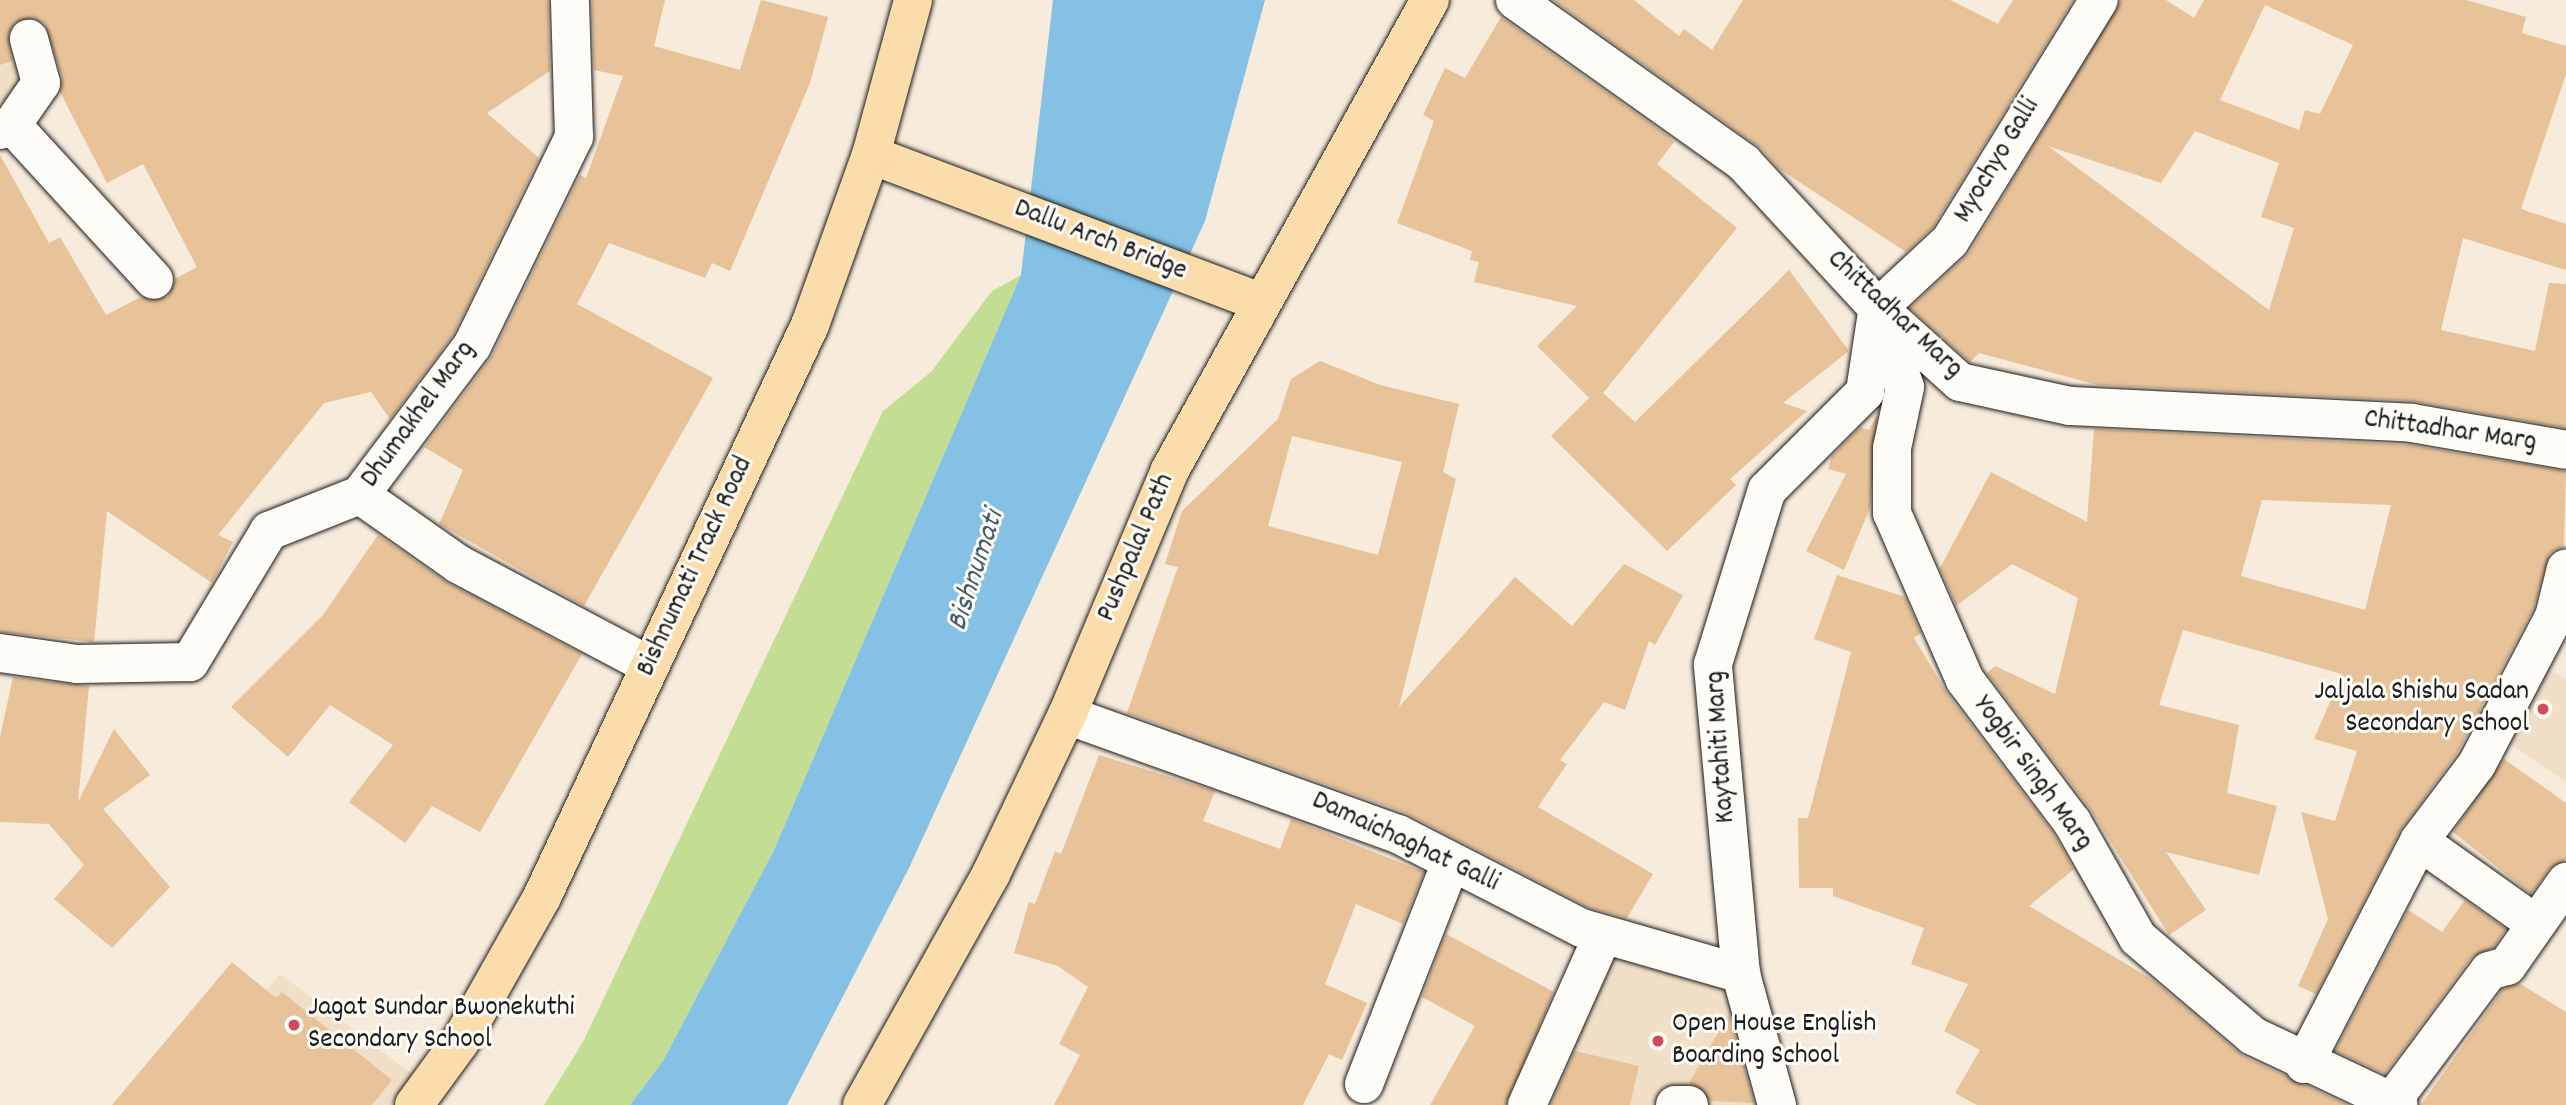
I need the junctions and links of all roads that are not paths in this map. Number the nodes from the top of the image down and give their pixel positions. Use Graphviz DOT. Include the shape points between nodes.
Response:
graph roads {
  1 [pos="570,0"];
  2 [pos="913,0"];
  3 [pos="1430,0"];
  4 [pos="1515,0"];
  5 [pos="2099,0"];
  6 [pos="29,39"];
  7 [pos="6,127"];
  8 [pos="871,155"];
  9 [pos="154,280"];
  10 [pos="1246,296"];
  11 [pos="1878,308"];
  12 [pos="2566,450"];
  13 [pos="360,495"];
  14 [pos="2566,568"];
  15 [pos="0,653"];
  16 [pos="649,666"];
  17 [pos="1067,715"];
  18 [pos="2419,841"];
  19 [pos="1451,862"];
  20 [pos="2566,882"];
  21 [pos="2536,924"];
  22 [pos="1603,935"];
  23 [pos="1741,974"];
  24 [pos="2304,1064"];
  25 [pos="1364,1084"];
  26 [pos="2396,1103"];
  27 [pos="414,1105"];
  28 [pos="862,1105"];
  29 [pos="1527,1105"];
  30 [pos="1675,1105"];
  31 [pos="1689,1105"];
  32 [pos="1777,1105"];
  1 -- 13 [label="street, Dhumakhel Marg" via="574,137 557,162 472,346"];
  2 -- 8 [label="main road, Bishnumati Track Road"];
  3 -- 10 [label="main road, Pushpalal Path"];
  4 -- 11 [label="street, Chittadhar Marg" via="1744,163"];
  5 -- 11 [label="street, Myochyo Galli" via="1950,241"];
  6 -- 7 [label="street" via="41,82"];
  7 -- 9 [label="street"];
  8 -- 10 [label="main road, Dallu Arch Bridge"];
  8 -- 16 [label="main road, Bishnumati Track Road" via="810,324"];
  10 -- 17 [label="main road, Pushpalal Path"];
  11 -- 12 [label="street, Chittadhar Marg" via="1960,382 2070,406 2412,423"];
  11 -- 23 [label="street, Kaytahiti Marg" via="1865,392 1767,490 1713,664"];
  11 -- 24 [label="street, Yogbir Singh Marg" via="1905,387 1892,448 1892,513 1965,680 2072,822 2138,938 2253,1036"];
  13 -- 15 [label="street, Dhumakhel Marg" via="270,531 190,662 77,664"];
  13 -- 16 [label="street" via="458,564"];
  14 -- 18 [label="street" via="2554,617 2477,764"];
  16 -- 27 [label="main road, Bishnumati Track Road" via="541,897 460,1042"];
  17 -- 19 [label="street, Damaichaghat Galli" via="1289,790"];
  17 -- 28 [label="main road, Pushpalal Path" via="991,873"];
  18 -- 21 [label="street"];
  18 -- 24 [label="street"];
  19 -- 22 [label="street, Damaichaghat Galli"];
  19 -- 25 [label="street"];
  20 -- 21 [label="street"];
  21 -- 26 [label="street" via="2508,966 2489,971"];
  22 -- 23 [label="street, Damaichaghat Galli"];
  22 -- 29 [label="street"];
  23 -- 32 [label="street, Kaytahiti Marg"];
  24 -- 26 [label="street, Yogbir Singh Marg"];
  30 -- 31 [label="street"];
}
